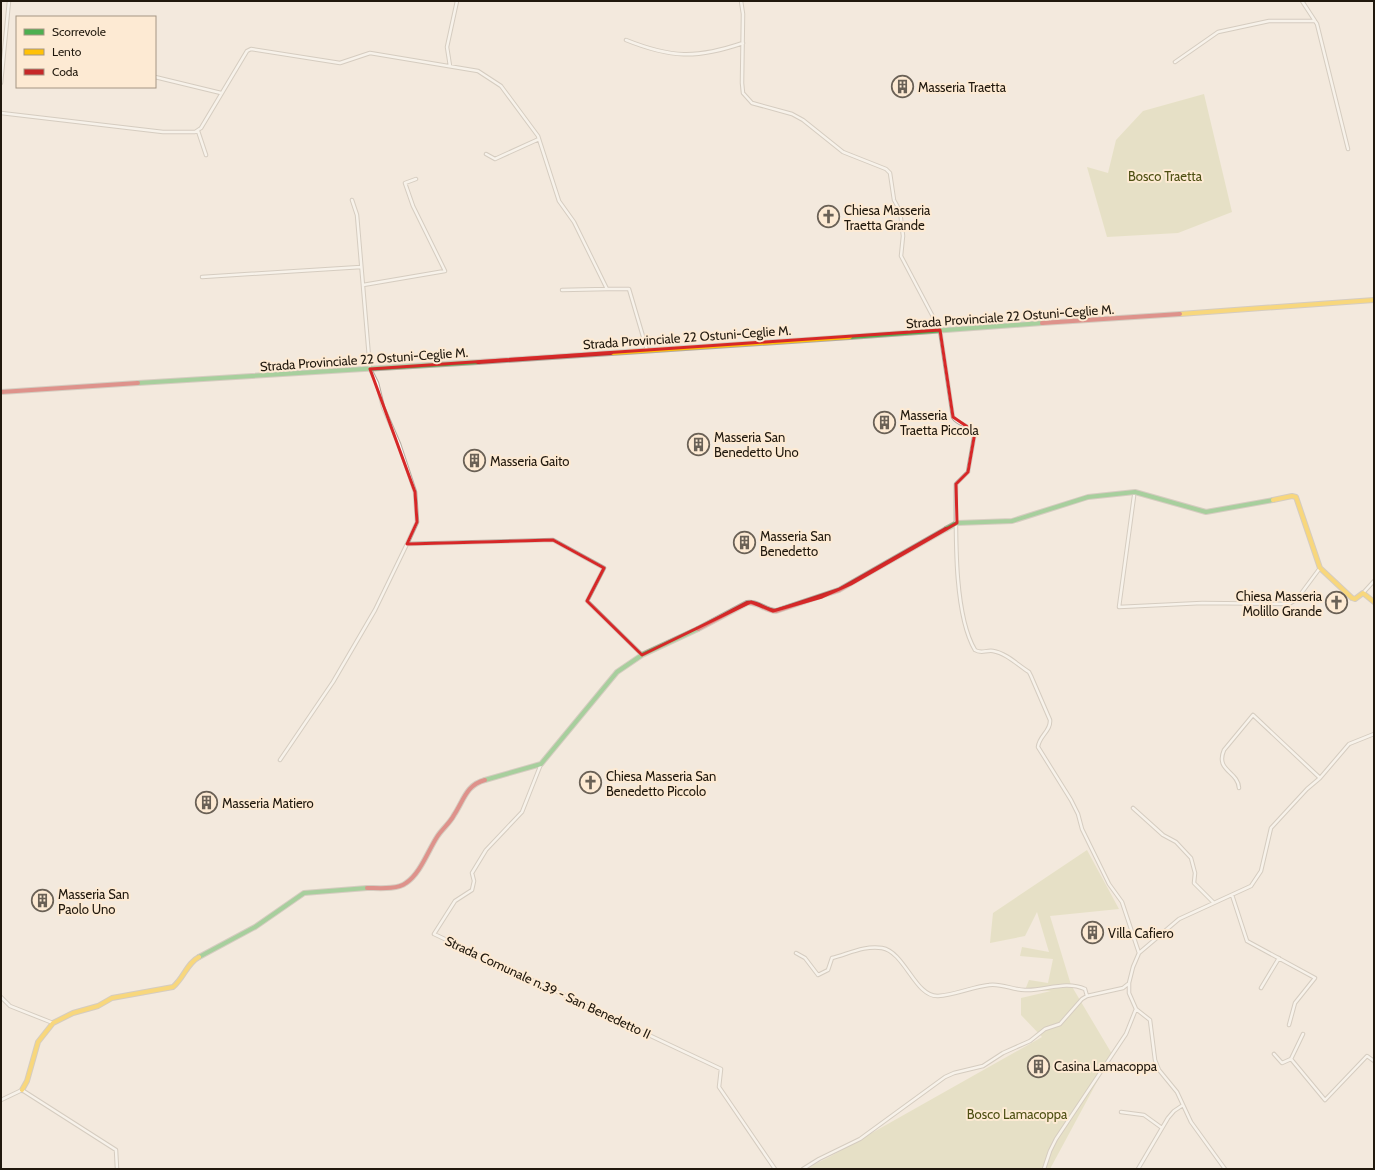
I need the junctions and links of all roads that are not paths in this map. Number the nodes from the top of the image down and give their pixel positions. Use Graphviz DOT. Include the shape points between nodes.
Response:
graph roads {
  1 [pos="9,1"];
  2 [pos="457,1"];
  3 [pos="741,1"];
  4 [pos="1302,1"];
  5 [pos="1316,21"];
  6 [pos="626,40"];
  7 [pos="743,43"];
  8 [pos="1174,62"];
  9 [pos="450,66"];
  10 [pos="156,77"];
  11 [pos="1,82"];
  12 [pos="221,93"];
  13 [pos="1,113"];
  14 [pos="198,131"];
  15 [pos="539,139"];
  16 [pos="1348,149"];
  17 [pos="206,154"];
  18 [pos="486,154"];
  19 [pos="416,179"];
  20 [pos="352,200"];
  21 [pos="360,267"];
  22 [pos="202,277"];
  23 [pos="363,285"];
  24 [pos="607,289"];
  25 [pos="562,290"];
  26 [pos="1374,300"];
  27 [pos="940,330"];
  28 [pos="647,350"];
  29 [pos="370,368"];
  30 [pos="1,392"];
  31 [pos="1134,496"];
  32 [pos="957,523"];
  33 [pos="407,544"];
  34 [pos="1320,568"];
  35 [pos="1374,581"];
  36 [pos="1363,593"];
  37 [pos="1374,602"];
  38 [pos="642,655"];
  39 [pos="1374,734"];
  40 [pos="280,760"];
  41 [pos="540,764"];
  42 [pos="1320,778"];
  43 [pos="1240,788"];
  44 [pos="1133,808"];
  45 [pos="1232,895"];
  46 [pos="1214,902"];
  47 [pos="796,953"];
  48 [pos="1139,953"];
  49 [pos="1280,958"];
  50 [pos="1129,983"];
  51 [pos="1261,988"];
  52 [pos="1087,996"];
  53 [pos="1,997"];
  54 [pos="1136,1009"];
  55 [pos="53,1023"];
  56 [pos="1290,1025"];
  57 [pos="1303,1034"];
  58 [pos="1274,1054"];
  59 [pos="1291,1059"];
  60 [pos="1374,1061"];
  61 [pos="22,1090"];
  62 [pos="1,1100"];
  63 [pos="1184,1105"];
  64 [pos="1121,1112"];
  65 [pos="1162,1128"];
  66 [pos="117,1169"];
  67 [pos="775,1169"];
  68 [pos="802,1169"];
  69 [pos="1044,1169"];
  70 [pos="1138,1169"];
  71 [pos="1224,1169"];
  1 -- 11 [label="street"];
  2 -- 9 [label="street" via="447,47"];
  3 -- 7 [label="street"];
  4 -- 5 [label="street"];
  5 -- 8 [label="street" via="1268,21 1218,32"];
  5 -- 16 [label="street"];
  6 -- 7 [label="street" via="658,52 679,55 708,53"];
  7 -- 27 [label="street" via="742,84 747,99 792,114 844,152 890,173 894,200 900,211 903,236 901,256"];
  9 -- 12 [label="street" via="370,53 340,63 251,49 247,51"];
  9 -- 15 [label="street" via="478,71 501,86"];
  10 -- 12 [label="street"];
  12 -- 14 [label="street"];
  13 -- 14 [label="street" via="163,132"];
  14 -- 17 [label="street"];
  15 -- 18 [label="street" via="495,159"];
  15 -- 24 [label="street" via="560,201 574,222"];
  19 -- 23 [label="street" via="405,183 413,206 445,271"];
  20 -- 21 [label="street" via="357,215"];
  21 -- 22 [label="street"];
  21 -- 23 [label="street"];
  23 -- 29 [label="street"];
  24 -- 25 [label="street"];
  24 -- 28 [label="street" via="629,288"];
  26 -- 27 [label="street, Strada Provinciale 22 Ostuni-Ceglie M."];
  27 -- 28 [label="street, Strada Provinciale 22 Ostuni-Ceglie M."];
  27 -- 32 [label="street" via="953,417 956,422 975,432 968,472 956,484"];
  28 -- 29 [label="street, Strada Provinciale 22 Ostuni-Ceglie M."];
  29 -- 30 [label="street, Strada Provinciale 22 Ostuni-Ceglie M."];
  29 -- 33 [label="street" via="415,492 417,522"];
  31 -- 34 [label="street" via="1119,607 1202,603 1289,604 1297,599"];
  32 -- 34 [label="street" via="1012,521 1088,497 1135,492 1206,512 1292,496 1296,497"];
  32 -- 38 [label="street" via="839,590 777,610 747,603"];
  32 -- 48 [label="street" via="957,567 964,619 973,646 979,653 993,651 1002,654 1029,672 1050,720 1050,727 1038,743 1038,747 1071,800 1109,884 1122,902"];
  33 -- 38 [label="street" via="553,540 604,568 587,601"];
  33 -- 40 [label="street" via="372,617 333,682"];
  34 -- 36 [label="street" via="1352,598 1355,599"];
  35 -- 36 [label="street"];
  36 -- 37 [label="street"];
  38 -- 41 [label="street" via="617,672"];
  39 -- 42 [label="street" via="1349,744"];
  41 -- 55 [label="street" via="477,782 467,790 454,816 407,883 400,886 304,893 255,927 193,960 173,987 112,998"];
  41 -- 67 [label="street, Strada Comunale n.39 - San Benedetto II" via="522,812 486,850 472,873 472,890 455,901 434,934 721,1069 718,1087"];
  42 -- 43 [label="street" via="1252,715 1222,756 1222,765"];
  42 -- 45 [label="street" via="1271,828 1257,879 1250,886"];
  44 -- 46 [label="street" via="1163,835 1176,842 1191,858 1195,873 1194,883"];
  45 -- 46 [label="street"];
  45 -- 49 [label="street" via="1247,941"];
  46 -- 48 [label="street" via="1179,919"];
  47 -- 52 [label="street" via="805,958 818,975 828,970 832,958 860,949 883,948 896,956 925,992 937,996 991,984 1025,990 1071,985 1085,989"];
  48 -- 50 [label="street"];
  49 -- 51 [label="street"];
  49 -- 56 [label="street" via="1315,978 1295,1003"];
  50 -- 52 [label="street" via="1123,988"];
  50 -- 54 [label="street" via="1129,993"];
  52 -- 68 [label="street" via="1060,1024 1045,1029 1030,1041 1003,1053 983,1066 945,1077 860,1139"];
  53 -- 55 [label="street" via="10,1006"];
  54 -- 63 [label="street" via="1150,1020 1155,1060 1159,1070"];
  54 -- 69 [label="street" via="1126,1034 1056,1139"];
  55 -- 61 [label="street" via="38,1042"];
  57 -- 59 [label="street"];
  58 -- 59 [label="street" via="1282,1063"];
  59 -- 60 [label="street" via="1325,1100 1367,1056"];
  61 -- 62 [label="street"];
  61 -- 66 [label="street" via="116,1150"];
  63 -- 65 [label="street" via="1174,1111"];
  63 -- 71 [label="street" via="1191,1122"];
  64 -- 65 [label="street" via="1144,1115"];
  65 -- 70 [label="street"];
}
